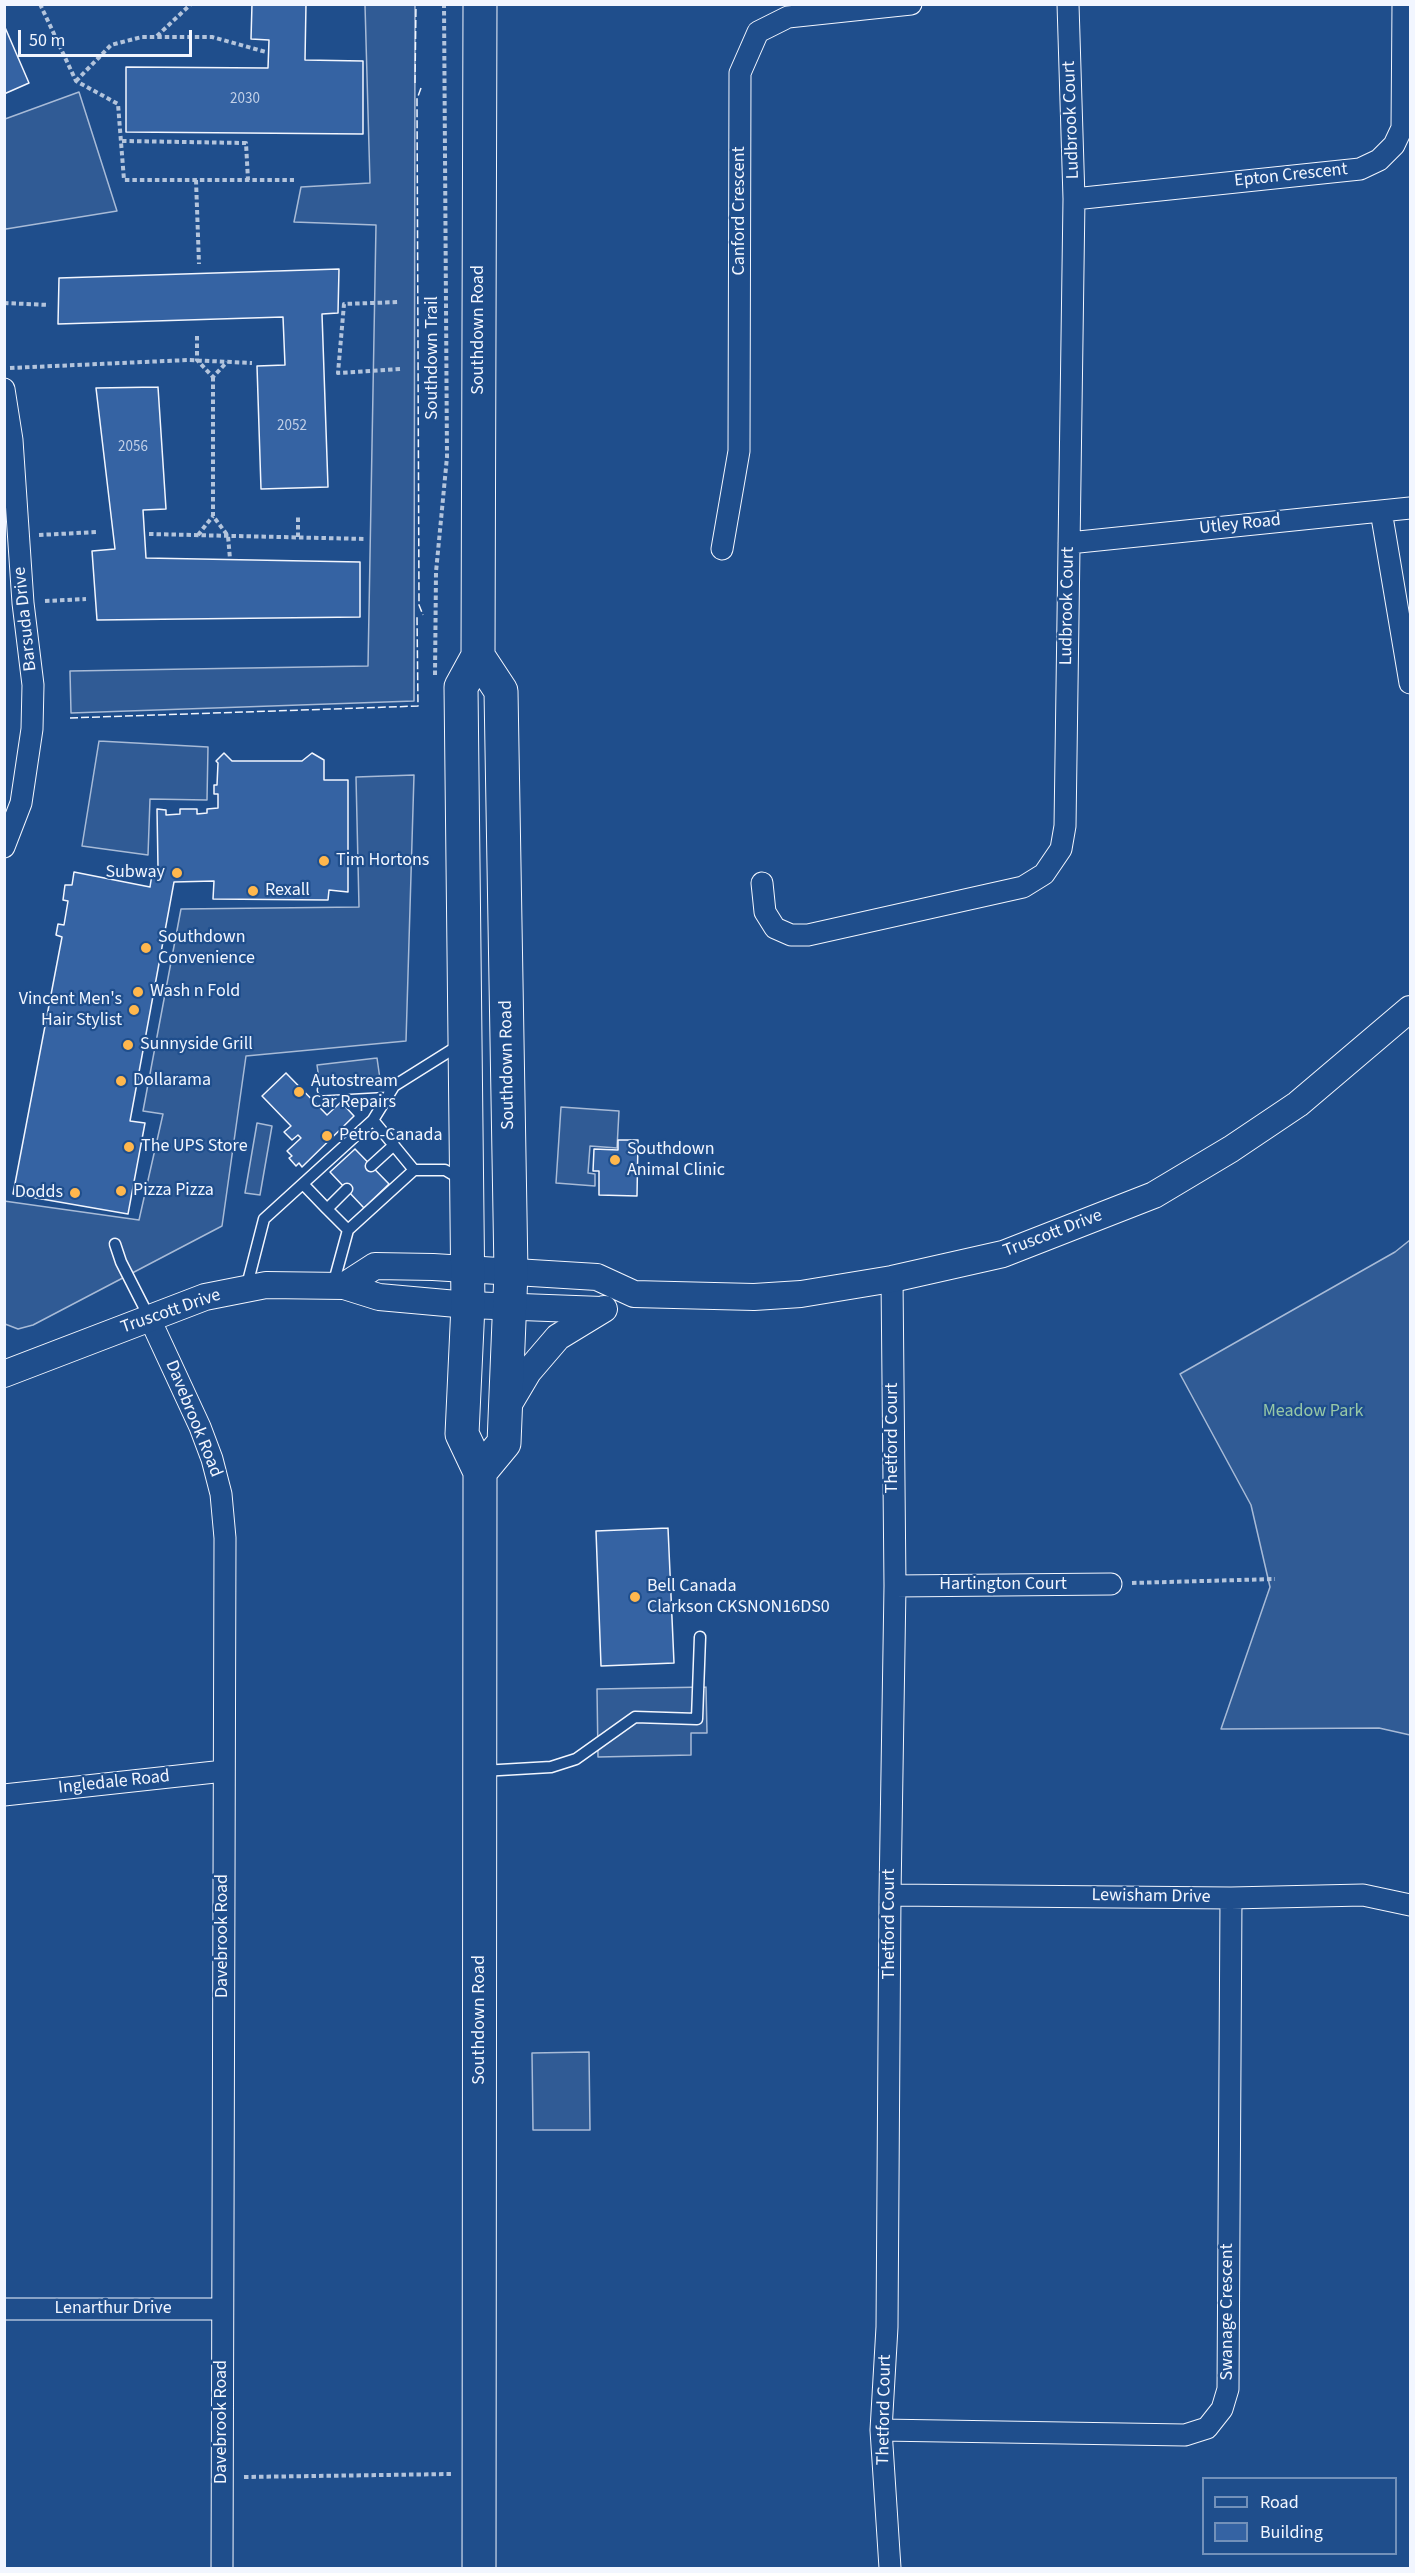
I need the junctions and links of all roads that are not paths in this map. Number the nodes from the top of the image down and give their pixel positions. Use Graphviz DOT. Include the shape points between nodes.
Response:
graph roads {
  1 [pos="480,4"];
  2 [pos="910,4"];
  3 [pos="1068,4"];
  4 [pos="1403,4"];
  5 [pos="1074,199"];
  6 [pos="4,388"];
  7 [pos="1410,508"];
  8 [pos="1381,511"];
  9 [pos="1069,543"];
  10 [pos="723,549"];
  11 [pos="478,656"];
  12 [pos="1410,683"];
  13 [pos="4,847"];
  14 [pos="762,883"];
  15 [pos="1410,1009"];
  16 [pos="464,1043"];
  17 [pos="394,1086"];
  18 [pos="323,1090"];
  19 [pos="374,1120"];
  20 [pos="394,1145"];
  21 [pos="371,1166"];
  22 [pos="414,1170"];
  23 [pos="465,1181"];
  24 [pos="303,1184"];
  25 [pos="347,1189"];
  26 [pos="327,1209"];
  27 [pos="348,1230"];
  28 [pos="115,1244"];
  29 [pos="467,1268"];
  30 [pos="511,1272"];
  31 [pos="892,1279"];
  32 [pos="338,1286"];
  33 [pos="246,1289"];
  34 [pos="634,1294"];
  35 [pos="468,1305"];
  36 [pos="510,1307"];
  37 [pos="602,1310"];
  38 [pos="149,1317"];
  39 [pos="4,1374"];
  40 [pos="505,1412"];
  41 [pos="480,1472"];
  42 [pos="1111,1584"];
  43 [pos="894,1586"];
  44 [pos="700,1637"];
  45 [pos="224,1771"];
  46 [pos="479,1771"];
  47 [pos="4,1795"];
  48 [pos="890,1895"];
  49 [pos="1231,1898"];
  50 [pos="1410,1905"];
  51 [pos="222,2308"];
  52 [pos="4,2309"];
  53 [pos="881,2430"];
  54 [pos="222,2568"];
  55 [pos="479,2568"];
  56 [pos="890,2568"];
  1 -- 11 [label="main road, Southdown Road"];
  2 -- 10 [label="street, Canford Crescent" via="788,17 758,32 740,73 739,451"];
  3 -- 5 [label="street, Ludbrook Court"];
  4 -- 5 [label="street, Epton Crescent" via="1402,128 1394,145 1379,160 1360,169"];
  5 -- 9 [label="street, Ludbrook Court"];
  6 -- 13 [label="street, Barsuda Drive" via="33,685 32,729 21,803"];
  7 -- 8 [label="street, Utley Road"];
  8 -- 9 [label="street, Utley Road"];
  8 -- 12 [label="street"];
  9 -- 14 [label="street, Ludbrook Court" via="1065,826 1060,849 1044,874 1023,887 808,935 791,935 775,928 765,912"];
  11 -- 16 [label="main road, Southdown Road" via="461,687"];
  11 -- 30 [label="main road, Southdown Road" via="501,691"];
  15 -- 31 [label="street, Truscott Drive" via="1298,1104 1154,1194 1003,1254"];
  16 -- 17 [label="lane"];
  16 -- 23 [label="main road, Southdown Road"];
  17 -- 18 [label="lane"];
  17 -- 19 [label="lane"];
  19 -- 20 [label="lane"];
  19 -- 24 [label="lane"];
  20 -- 21 [label="lane"];
  20 -- 22 [label="lane"];
  22 -- 23 [label="lane" via="445,1170"];
  22 -- 27 [label="lane"];
  23 -- 29 [label="main road, Southdown Road"];
  24 -- 26 [label="lane"];
  24 -- 33 [label="lane" via="264,1219"];
  25 -- 26 [label="lane"];
  26 -- 27 [label="lane"];
  27 -- 32 [label="lane"];
  28 -- 38 [label="lane"];
  29 -- 30 [label="street, Truscott Drive"];
  29 -- 32 [label="street, Truscott Drive" via="375,1266"];
  29 -- 35 [label="main road, Southdown Road"];
  30 -- 34 [label="street, Truscott Drive" via="597,1277"];
  30 -- 36 [label="main road, Southdown Road"];
  31 -- 34 [label="street, Truscott Drive" via="801,1294 754,1297"];
  31 -- 43 [label="street, Thetford Court"];
  32 -- 33 [label="street, Truscott Drive"];
  32 -- 35 [label="street, Truscott Drive" via="379,1297"];
  33 -- 38 [label="street, Truscott Drive" via="205,1297"];
  34 -- 37 [label="street, Truscott Drive"];
  35 -- 36 [label="street, Truscott Drive"];
  35 -- 41 [label="main road, Southdown Road" via="462,1434"];
  36 -- 37 [label="street, Truscott Drive"];
  36 -- 40 [label="main road, Southdown Road"];
  37 -- 40 [label="street" via="558,1337 528,1372"];
  38 -- 39 [label="street, Truscott Drive"];
  38 -- 45 [label="street, Davebrook Road" via="200,1427 221,1494 225,1538"];
  40 -- 41 [label="main road, Southdown Road" via="504,1443"];
  41 -- 46 [label="main road, Southdown Road"];
  42 -- 43 [label="street, Hartington Court"];
  43 -- 48 [label="street, Thetford Court"];
  44 -- 46 [label="lane" via="697,1719 635,1717 576,1759 551,1767"];
  45 -- 47 [label="street, Ingledale Road"];
  45 -- 51 [label="street, Davebrook Road"];
  46 -- 55 [label="main road, Southdown Road"];
  48 -- 49 [label="street, Lewisham Drive"];
  48 -- 53 [label="street, Thetford Court" via="888,2327"];
  49 -- 50 [label="street, Lewisham Drive" via="1363,1895"];
  49 -- 53 [label="street, Swanage Crescent" via="1228,2389 1222,2409 1207,2428 1185,2435"];
  51 -- 52 [label="street, Lenarthur Drive"];
  51 -- 54 [label="street, Davebrook Road"];
  53 -- 56 [label="street, Thetford Court"];
}
